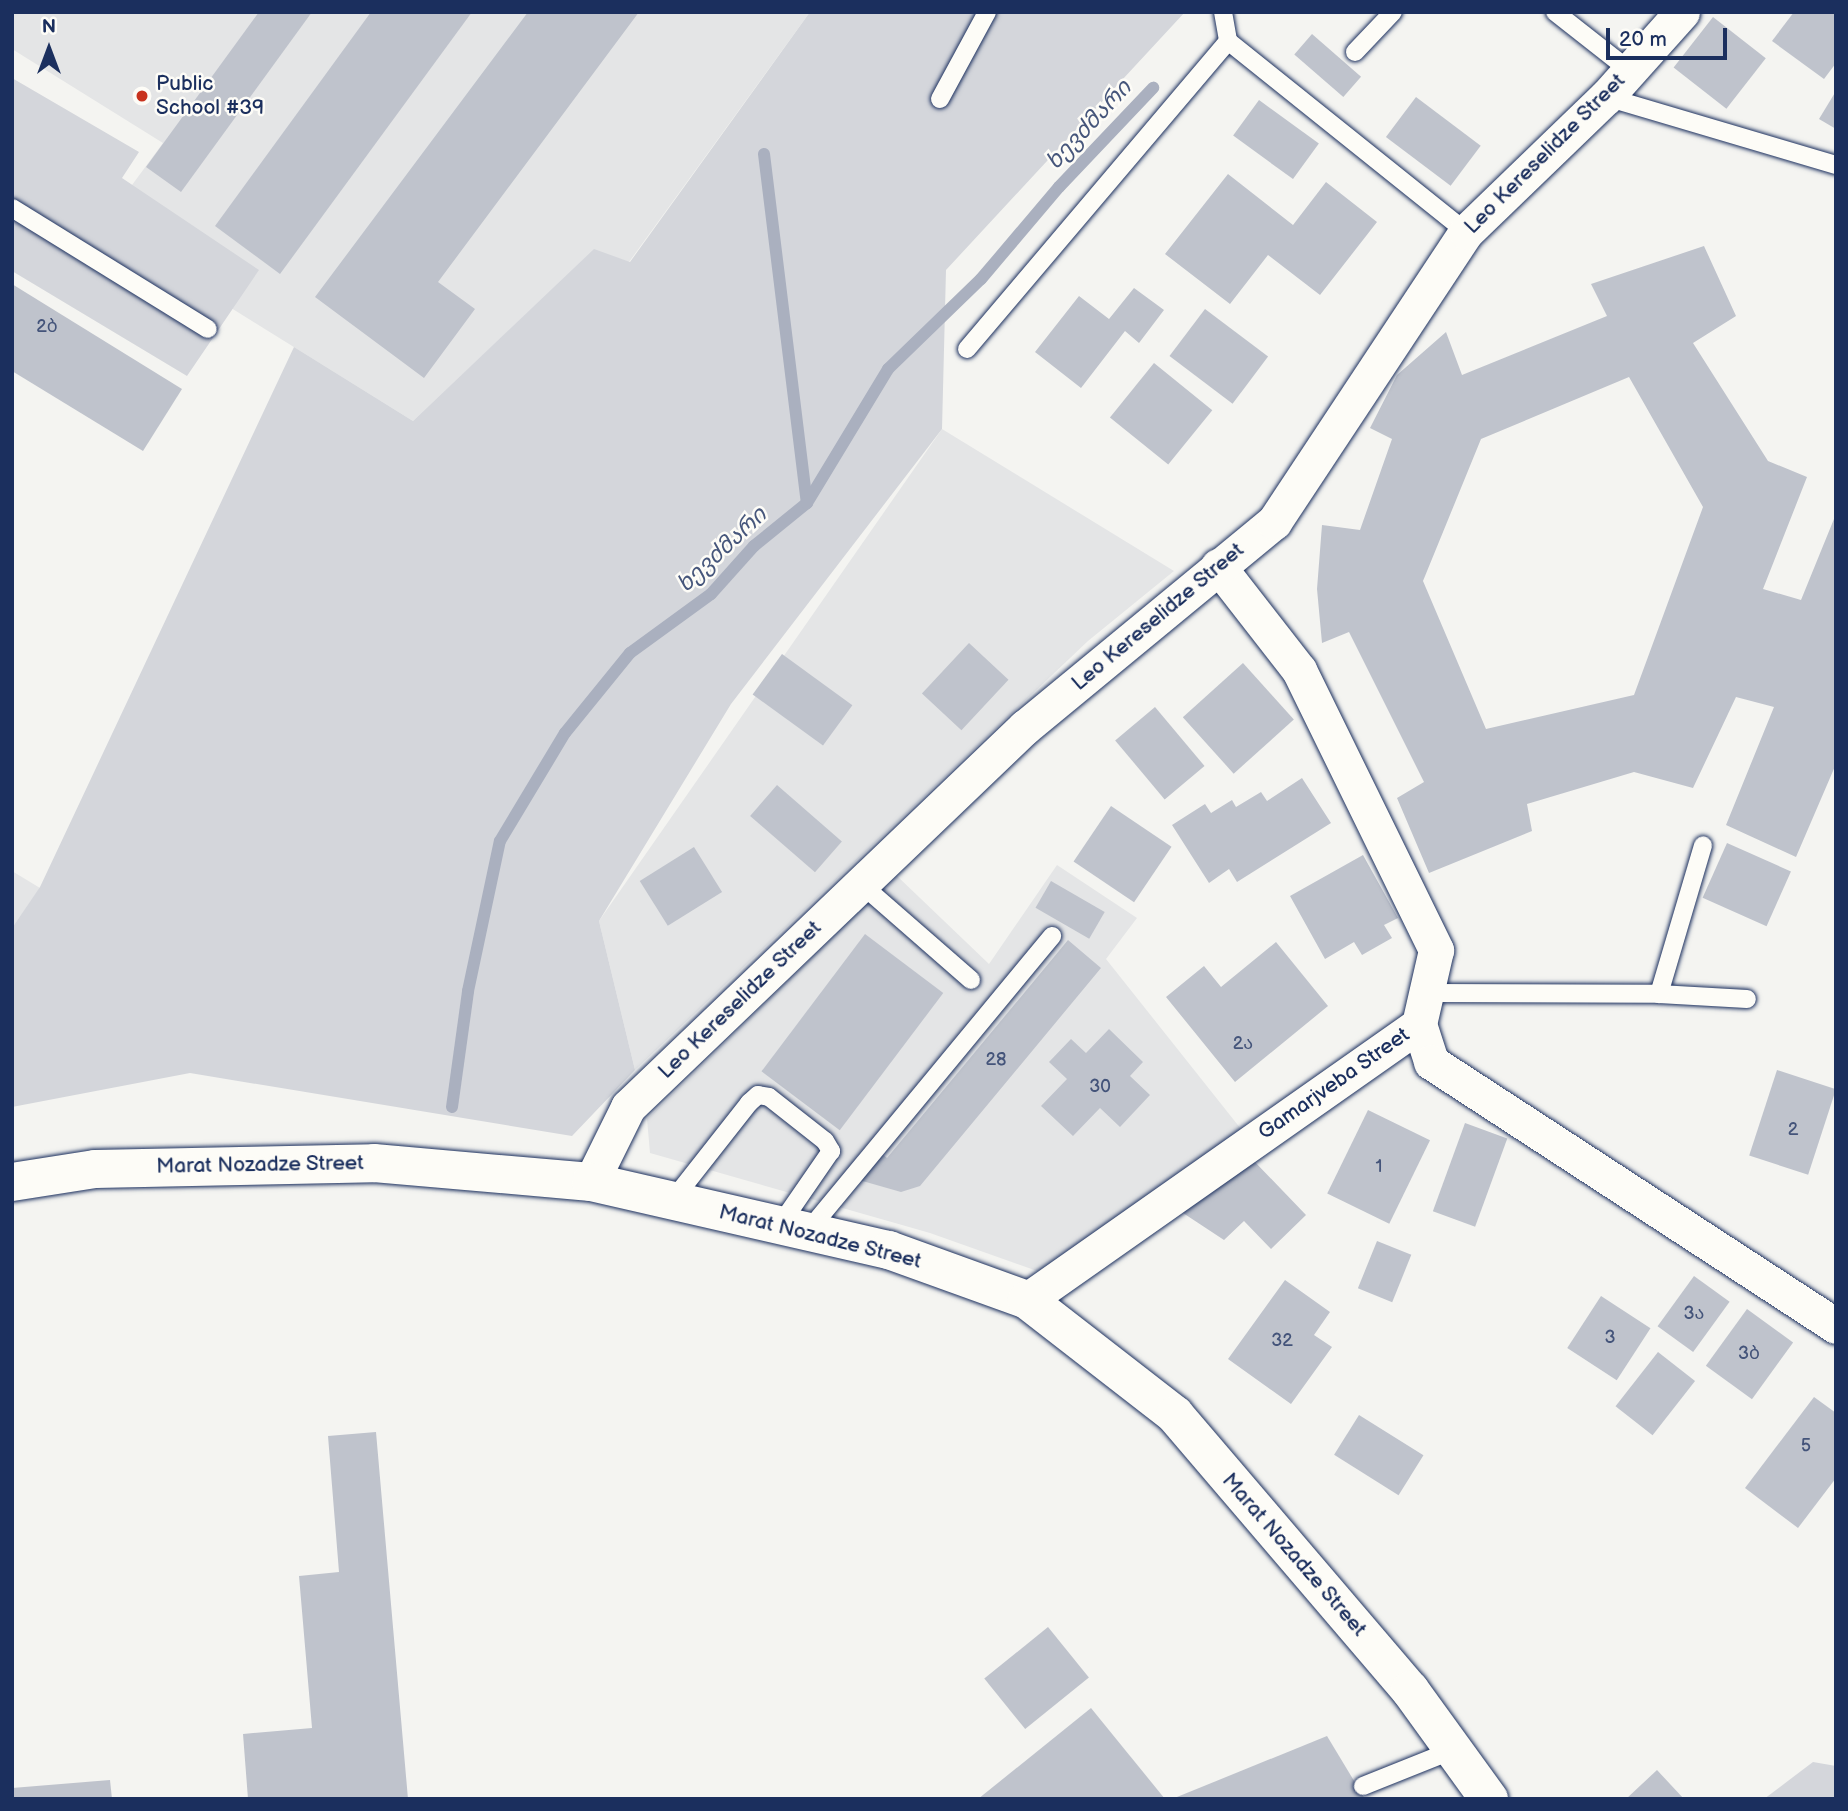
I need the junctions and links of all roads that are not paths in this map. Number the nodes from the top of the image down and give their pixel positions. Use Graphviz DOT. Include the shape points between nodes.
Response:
graph roads {
  1 [pos="986,12"];
  2 [pos="1223,12"];
  3 [pos="1393,12"];
  4 [pos="1555,12"];
  5 [pos="1682,12"];
  6 [pos="1228,41"];
  7 [pos="1355,52"];
  8 [pos="1629,70"];
  9 [pos="1606,97"];
  10 [pos="940,99"];
  11 [pos="1836,165"];
  12 [pos="12,208"];
  13 [pos="1466,232"];
  14 [pos="208,328"];
  15 [pos="967,349"];
  16 [pos="1218,566"];
  17 [pos="1703,845"];
  18 [pos="861,884"];
  19 [pos="1052,936"];
  20 [pos="971,980"];
  21 [pos="1659,994"];
  22 [pos="1747,999"];
  23 [pos="1423,1008"];
  24 [pos="12,1182"];
  25 [pos="591,1182"];
  26 [pos="672,1200"];
  27 [pos="794,1228"];
  28 [pos="1027,1300"];
  29 [pos="1836,1326"];
  30 [pos="1453,1750"];
  31 [pos="1363,1786"];
  32 [pos="1489,1799"];
  1 -- 10 [label="lane"];
  2 -- 6 [label="lane"];
  3 -- 7 [label="lane"];
  4 -- 8 [label="lane"];
  5 -- 8 [label="street, Leo Kereselidze Street"];
  6 -- 13 [label="lane"];
  6 -- 15 [label="lane"];
  8 -- 9 [label="street, Leo Kereselidze Street"];
  9 -- 11 [label="lane"];
  9 -- 13 [label="street, Leo Kereselidze Street"];
  12 -- 14 [label="lane"];
  13 -- 16 [label="street, Leo Kereselidze Street" via="1274,522"];
  16 -- 18 [label="street, Leo Kereselidze Street" via="1025,727"];
  16 -- 23 [label="street" via="1299,670 1436,950"];
  17 -- 21 [label="lane"];
  18 -- 20 [label="lane"];
  18 -- 25 [label="street, Leo Kereselidze Street" via="628,1107"];
  19 -- 27 [label="lane"];
  21 -- 22 [label="lane"];
  21 -- 23 [label="lane"];
  23 -- 28 [label="street, Gamarjveba Street"];
  23 -- 29 [label="street, Gamarjveba Street" via="1431,1062"];
  24 -- 25 [label="street, Marat Nozadze Street" via="95,1169 374,1163"];
  25 -- 26 [label="street, Marat Nozadze Street"];
  26 -- 27 [label="street, Marat Nozadze Street"];
  26 -- 27 [label="lane" via="749,1103 758,1095 769,1097 825,1141 831,1151"];
  27 -- 28 [label="street, Marat Nozadze Street" via="889,1250"];
  28 -- 30 [label="street, Marat Nozadze Street" via="1175,1415 1410,1690"];
  30 -- 31 [label="lane"];
  30 -- 32 [label="street, Marat Nozadze Street"];
}
